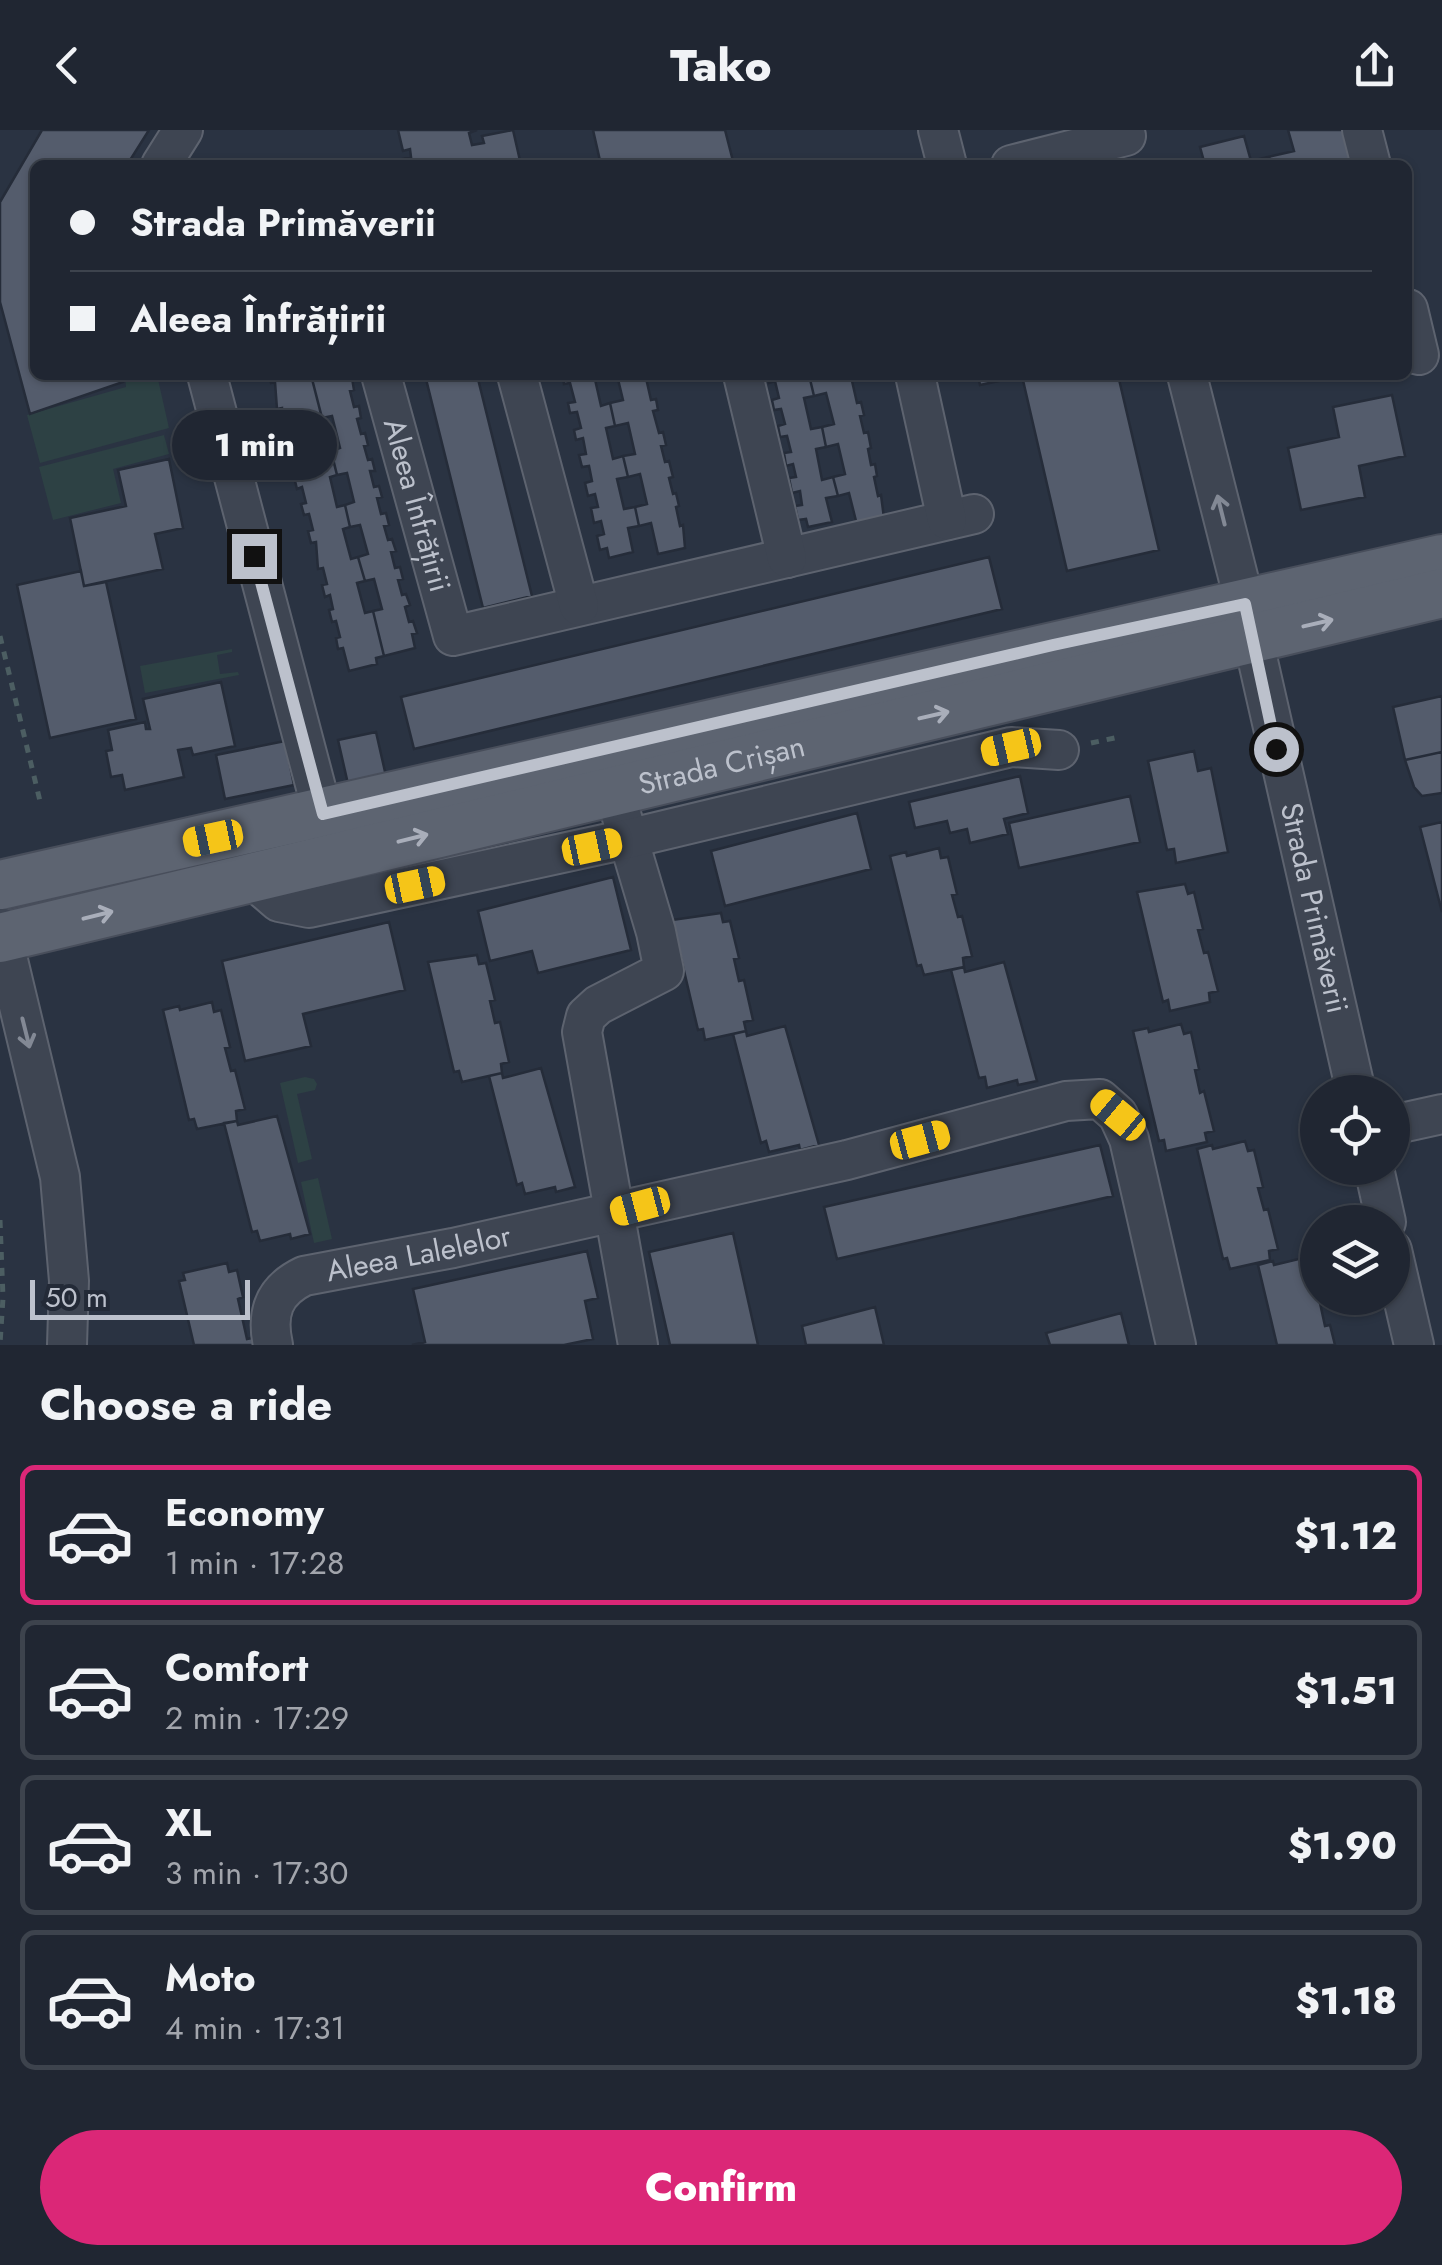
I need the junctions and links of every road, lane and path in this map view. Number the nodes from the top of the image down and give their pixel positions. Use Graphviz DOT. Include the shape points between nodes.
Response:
graph roads {
  1 [pos="183,130"];
  2 [pos="938,130"];
  3 [pos="1362,130"];
  4 [pos="1128,144"];
  5 [pos="165,160"];
  6 [pos="945,160"];
  7 [pos="1039,160"];
  8 [pos="1370,160"];
  9 [pos="1412,325"];
  10 [pos="1419,354"];
  11 [pos="208,380"];
  12 [pos="382,380"];
  13 [pos="518,380"];
  14 [pos="744,380"];
  15 [pos="917,380"];
  16 [pos="1188,380"];
  17 [pos="787,558"];
  18 [pos="1442,559"];
  19 [pos="1442,593"];
  20 [pos="579,606"];
  21 [pos="1249,622"];
  22 [pos="0,636"];
  23 [pos="853,734"];
  24 [pos="1059,750"];
  25 [pos="610,770"];
  26 [pos="864,780"];
  27 [pos="40,800"];
  28 [pos="328,836"];
  29 [pos="627,839"];
  30 [pos="251,878"];
  31 [pos="0,884"];
  32 [pos="1,934"];
  33 [pos="1352,1075"];
  34 [pos="1442,1114"];
  35 [pos="1410,1120"];
  36 [pos="614,1212"];
  37 [pos="0,1220"];
  38 [pos="1407,1315"];
  39 [pos="0,1344"];
  40 [pos="67,1345"];
  41 [pos="273,1345"];
  42 [pos="638,1345"];
  43 [pos="1176,1345"];
  44 [pos="1414,1345"];
  1 -- 5 [label="street"];
  2 -- 6 [label="street"];
  3 -- 8 [label="street"];
  4 -- 7 [label="street"];
  9 -- 10 [label="street"];
  11 -- 28 [label="street"];
  12 -- 20 [label="street, Aleea Înfrățirii" via="453,636"];
  13 -- 20 [label="street"];
  14 -- 17 [label="street"];
  15 -- 17 [label="street" via="961,517"];
  21 -- 16 [label="street, Strada Primăverii, one-way"];
  17 -- 20 [label="street"];
  18 -- 21 [label="main road, Strada Crișan"];
  21 -- 19 [label="main road, Strada Crișan, one-way"];
  23 -- 21 [label="main road, Strada Crișan, one-way"];
  21 -- 25 [label="main road, Strada Crișan" via="1053,645"];
  21 -- 33 [label="street, Strada Primăverii"];
  22 -- 27 [label="path"];
  23 -- 25 [label="main road, Strada Crișan"];
  23 -- 26 [label="street"];
  24 -- 26 [label="street" via="1011,747"];
  25 -- 28 [label="main road, Strada Crișan"];
  25 -- 29 [label="street"];
  26 -- 29 [label="street"];
  28 -- 30 [label="main road, Strada Crișan"];
  28 -- 31 [label="main road, Strada Crișan"];
  29 -- 30 [label="street" via="309,908 279,902"];
  29 -- 36 [label="street" via="664,971 598,1005 582,1032"];
  32 -- 30 [label="main road, Strada Crișan, one-way"];
  32 -- 40 [label="street, one-way" via="60,1176 70,1281"];
  34 -- 35 [label="street"];
  36 -- 41 [label="street, Aleea Lalelelor" via="304,1276 286,1284 268,1314"];
  36 -- 42 [label="street"];
  36 -- 43 [label="street, Aleea Lalelelor" via="847,1160 1066,1101 1100,1099 1118,1115 1128,1139"];
  37 -- 39 [label="path"];
  38 -- 44 [label="street"];
}
